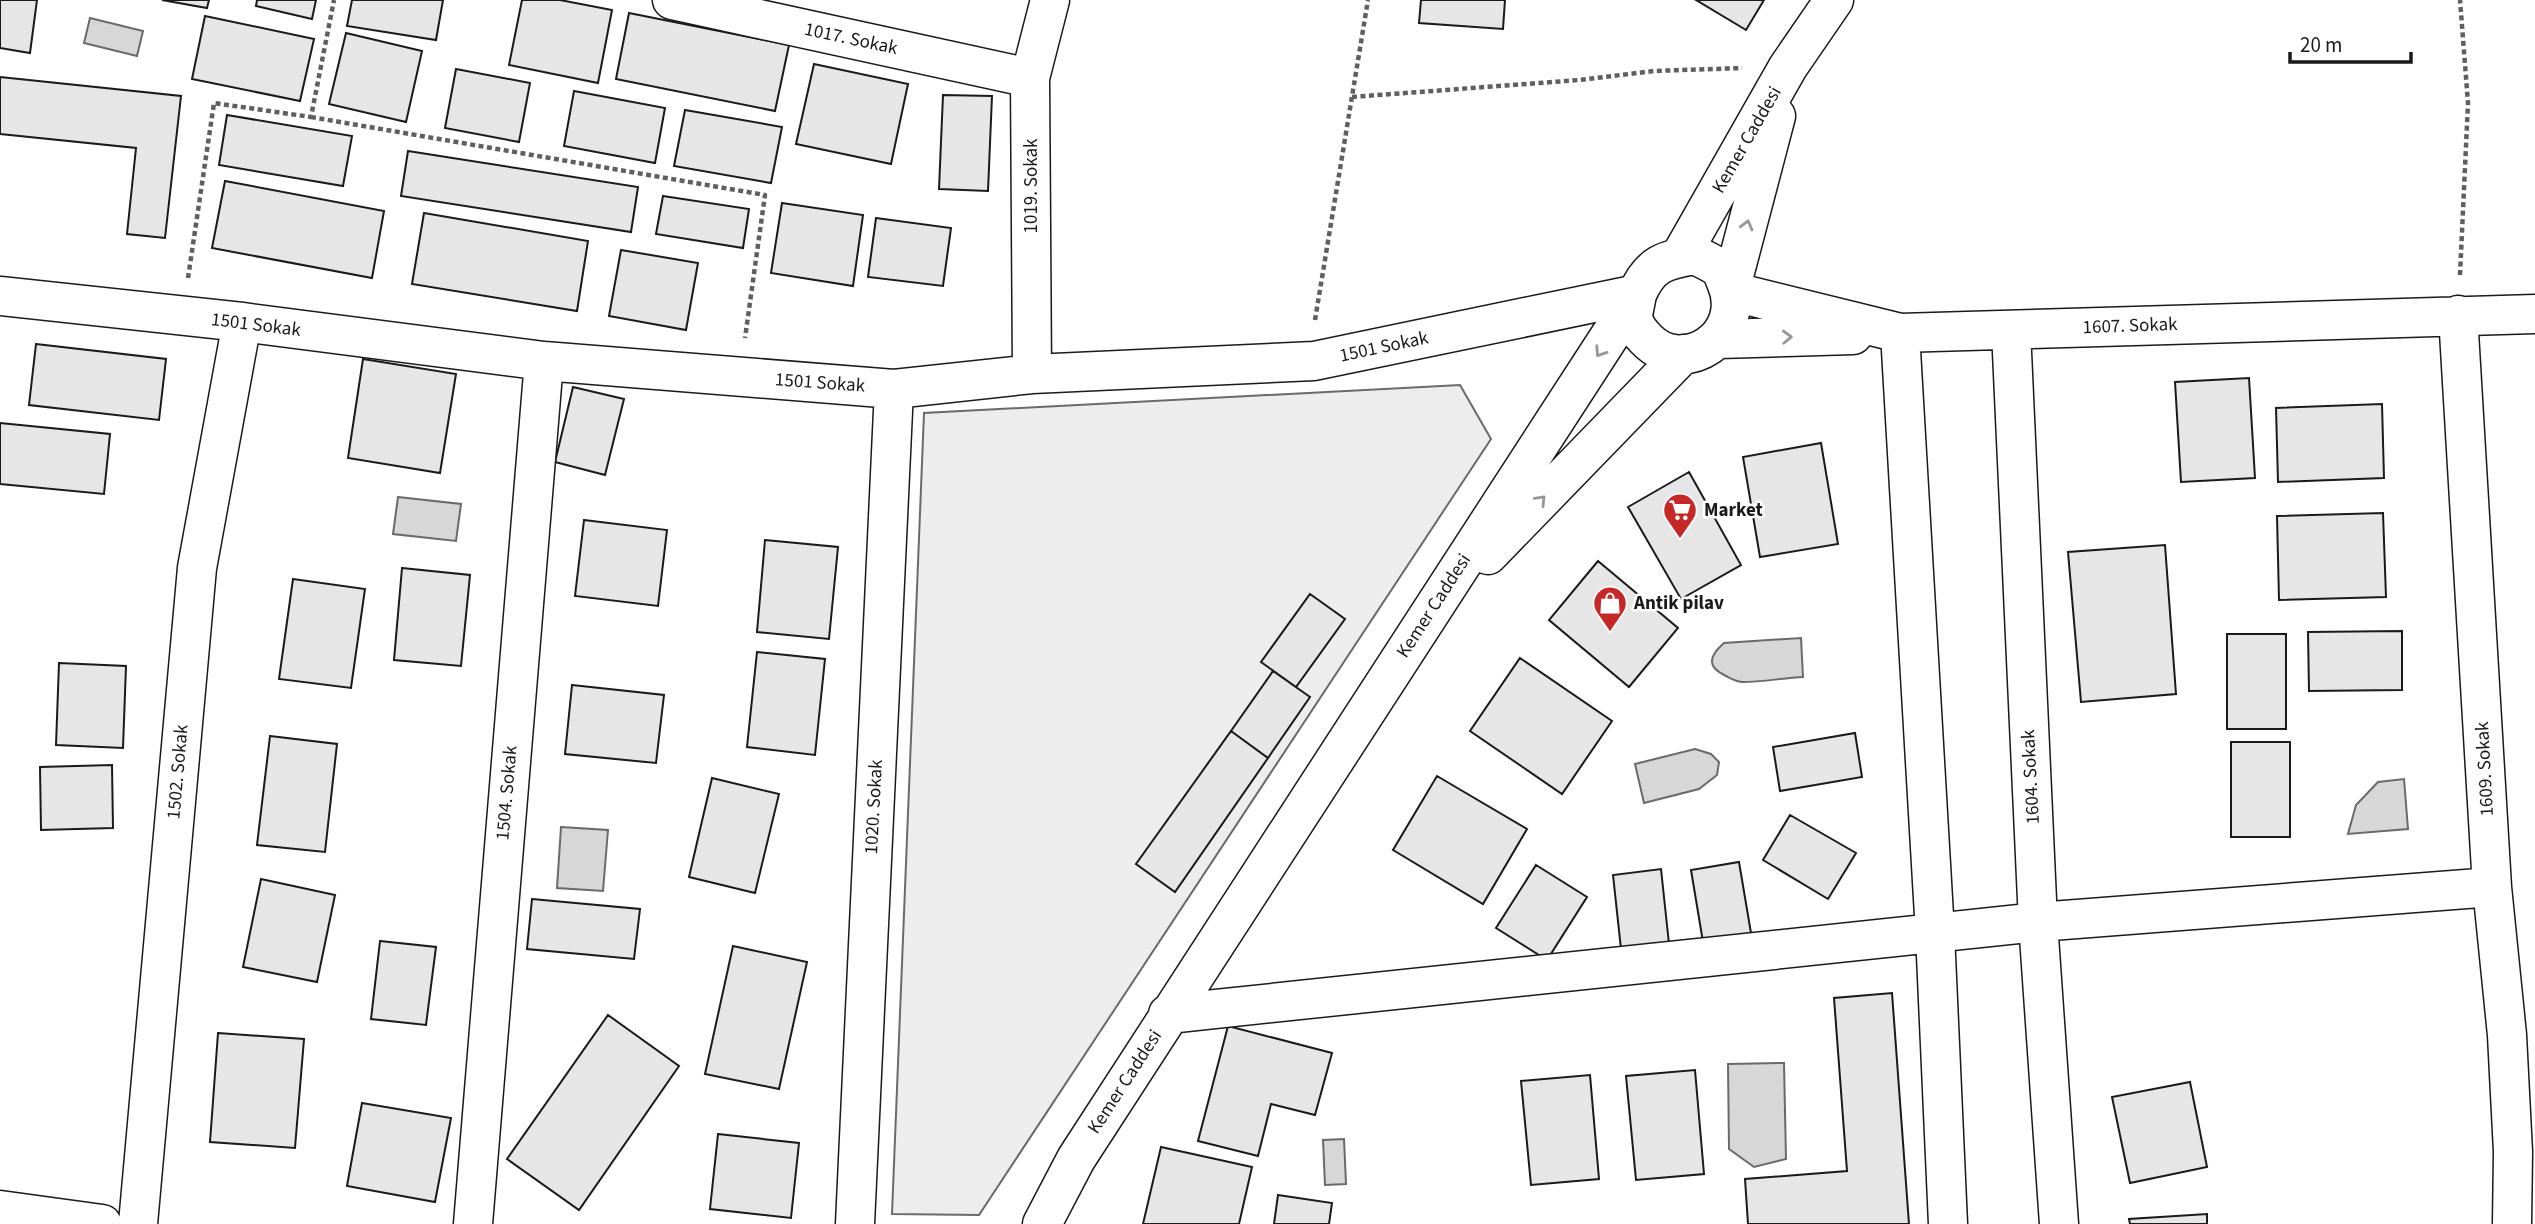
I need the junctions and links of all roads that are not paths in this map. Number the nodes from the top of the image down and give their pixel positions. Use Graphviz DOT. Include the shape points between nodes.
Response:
graph roads {
  1 [pos="672,0"];
  2 [pos="1050,0"];
  3 [pos="1834,0"];
  4 [pos="1788,67"];
  5 [pos="1030,78"];
  6 [pos="1680,257"];
  7 [pos="1730,292"];
  8 [pos="1637,294"];
  9 [pos="0,296"];
  10 [pos="2458,314"];
  11 [pos="2535,314"];
  12 [pos="242,322"];
  13 [pos="2011,330"];
  14 [pos="1900,333"];
  15 [pos="1718,339"];
  16 [pos="1683,354"];
  17 [pos="544,361"];
  18 [pos="1032,374"];
  19 [pos="894,389"];
  20 [pos="1425,620"];
  21 [pos="2492,887"];
  22 [pos="2038,922"];
  23 [pos="1935,933"];
  24 [pos="1168,1014"];
  25 [pos="0,1210"];
  26 [pos="102,1224"];
  27 [pos="138,1224"];
  28 [pos="473,1224"];
  29 [pos="855,1224"];
  30 [pos="1042,1224"];
  31 [pos="1948,1224"];
  32 [pos="2059,1224"];
  33 [pos="2512,1224"];
  1 -- 5 [label="street, 1017. Sokak"];
  2 -- 5 [label="street, 1019. Sokak"];
  3 -- 4 [label="street, Kemer Caddesi"];
  4 -- 6 [label="street, Kemer Caddesi"];
  7 -- 4 [label="street, one-way"];
  5 -- 18 [label="street, 1019. Sokak"];
  6 -- 7 [label="street" via="1695,255 1721,270"];
  6 -- 8 [label="street, Kemer Caddesi" via="1650,271"];
  7 -- 14 [label="street, 1607. Sokak"];
  7 -- 15 [label="street" via="1728,325"];
  8 -- 16 [label="street" via="1633,320 1641,334 1656,350"];
  8 -- 18 [label="street, 1501 Sokak" via="1314,361"];
  8 -- 20 [label="street, Kemer Caddesi, one-way"];
  9 -- 12 [label="street, 1501 Sokak"];
  10 -- 11 [label="street, 1607. Sokak"];
  10 -- 13 [label="street, 1607. Sokak"];
  10 -- 21 [label="street, 1609. Sokak"];
  12 -- 17 [label="street, 1501 Sokak"];
  12 -- 27 [label="street, 1502. Sokak" via="197,568"];
  13 -- 14 [label="street, 1607. Sokak"];
  13 -- 22 [label="street, 1604. Sokak"];
  15 -- 14 [label="street, one-way"];
  14 -- 23 [label="street"];
  15 -- 16 [label="street" via="1700,351"];
  20 -- 16 [label="street, one-way"];
  17 -- 19 [label="street, 1501 Sokak"];
  17 -- 28 [label="street, 1504. Sokak"];
  18 -- 19 [label="street, 1501 Sokak"];
  19 -- 29 [label="street, 1020. Sokak"];
  20 -- 24 [label="street, Kemer Caddesi"];
  21 -- 22 [label="street"];
  21 -- 33 [label="street, 1609. Sokak" via="2507,1035"];
  22 -- 23 [label="street"];
  22 -- 32 [label="street, 1604. Sokak"];
  23 -- 24 [label="street"];
  23 -- 31 [label="street"];
  24 -- 30 [label="street, Kemer Caddesi" via="1076,1159"];
  25 -- 26 [label="street"];
}
